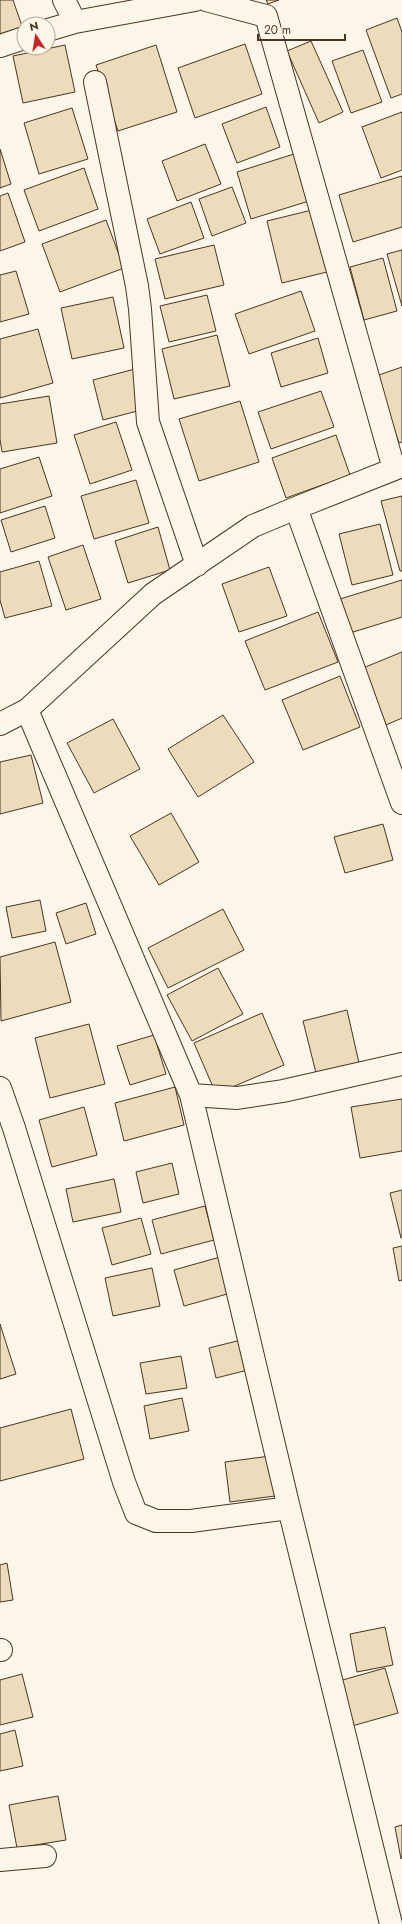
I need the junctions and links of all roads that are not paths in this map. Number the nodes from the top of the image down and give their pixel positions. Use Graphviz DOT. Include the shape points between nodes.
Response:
graph roads {
  1 [pos="64,0"];
  2 [pos="195,0"];
  3 [pos="206,0"];
  4 [pos="75,22"];
  5 [pos="56,28"];
  6 [pos="16,41"];
  7 [pos="0,46"];
  8 [pos="95,82"];
  9 [pos="398,467"];
  10 [pos="296,508"];
  11 [pos="196,565"];
  12 [pos="27,710"];
  13 [pos="0,724"];
  14 [pos="402,803"];
  15 [pos="402,1064"];
  16 [pos="0,1088"];
  17 [pos="191,1095"];
  18 [pos="289,1508"];
  19 [pos="45,1856"];
  20 [pos="0,1860"];
  21 [pos="391,1924"];
  1 -- 4 [label="street"];
  2 -- 4 [label="street"];
  3 -- 9 [label="street" via="266,16"];
  4 -- 5 [label="street"];
  6 -- 7 [label="street"];
  8 -- 11 [label="street" via="137,286 148,422"];
  9 -- 10 [label="street"];
  10 -- 11 [label="street" via="253,526"];
  10 -- 14 [label="street"];
  11 -- 12 [label="street" via="153,594"];
  12 -- 13 [label="street"];
  12 -- 17 [label="street"];
  15 -- 17 [label="street" via="282,1091 237,1098"];
  16 -- 18 [label="street" via="136,1513 156,1521 192,1521"];
  17 -- 18 [label="street"];
  18 -- 21 [label="street"];
  19 -- 20 [label="street"];
}
